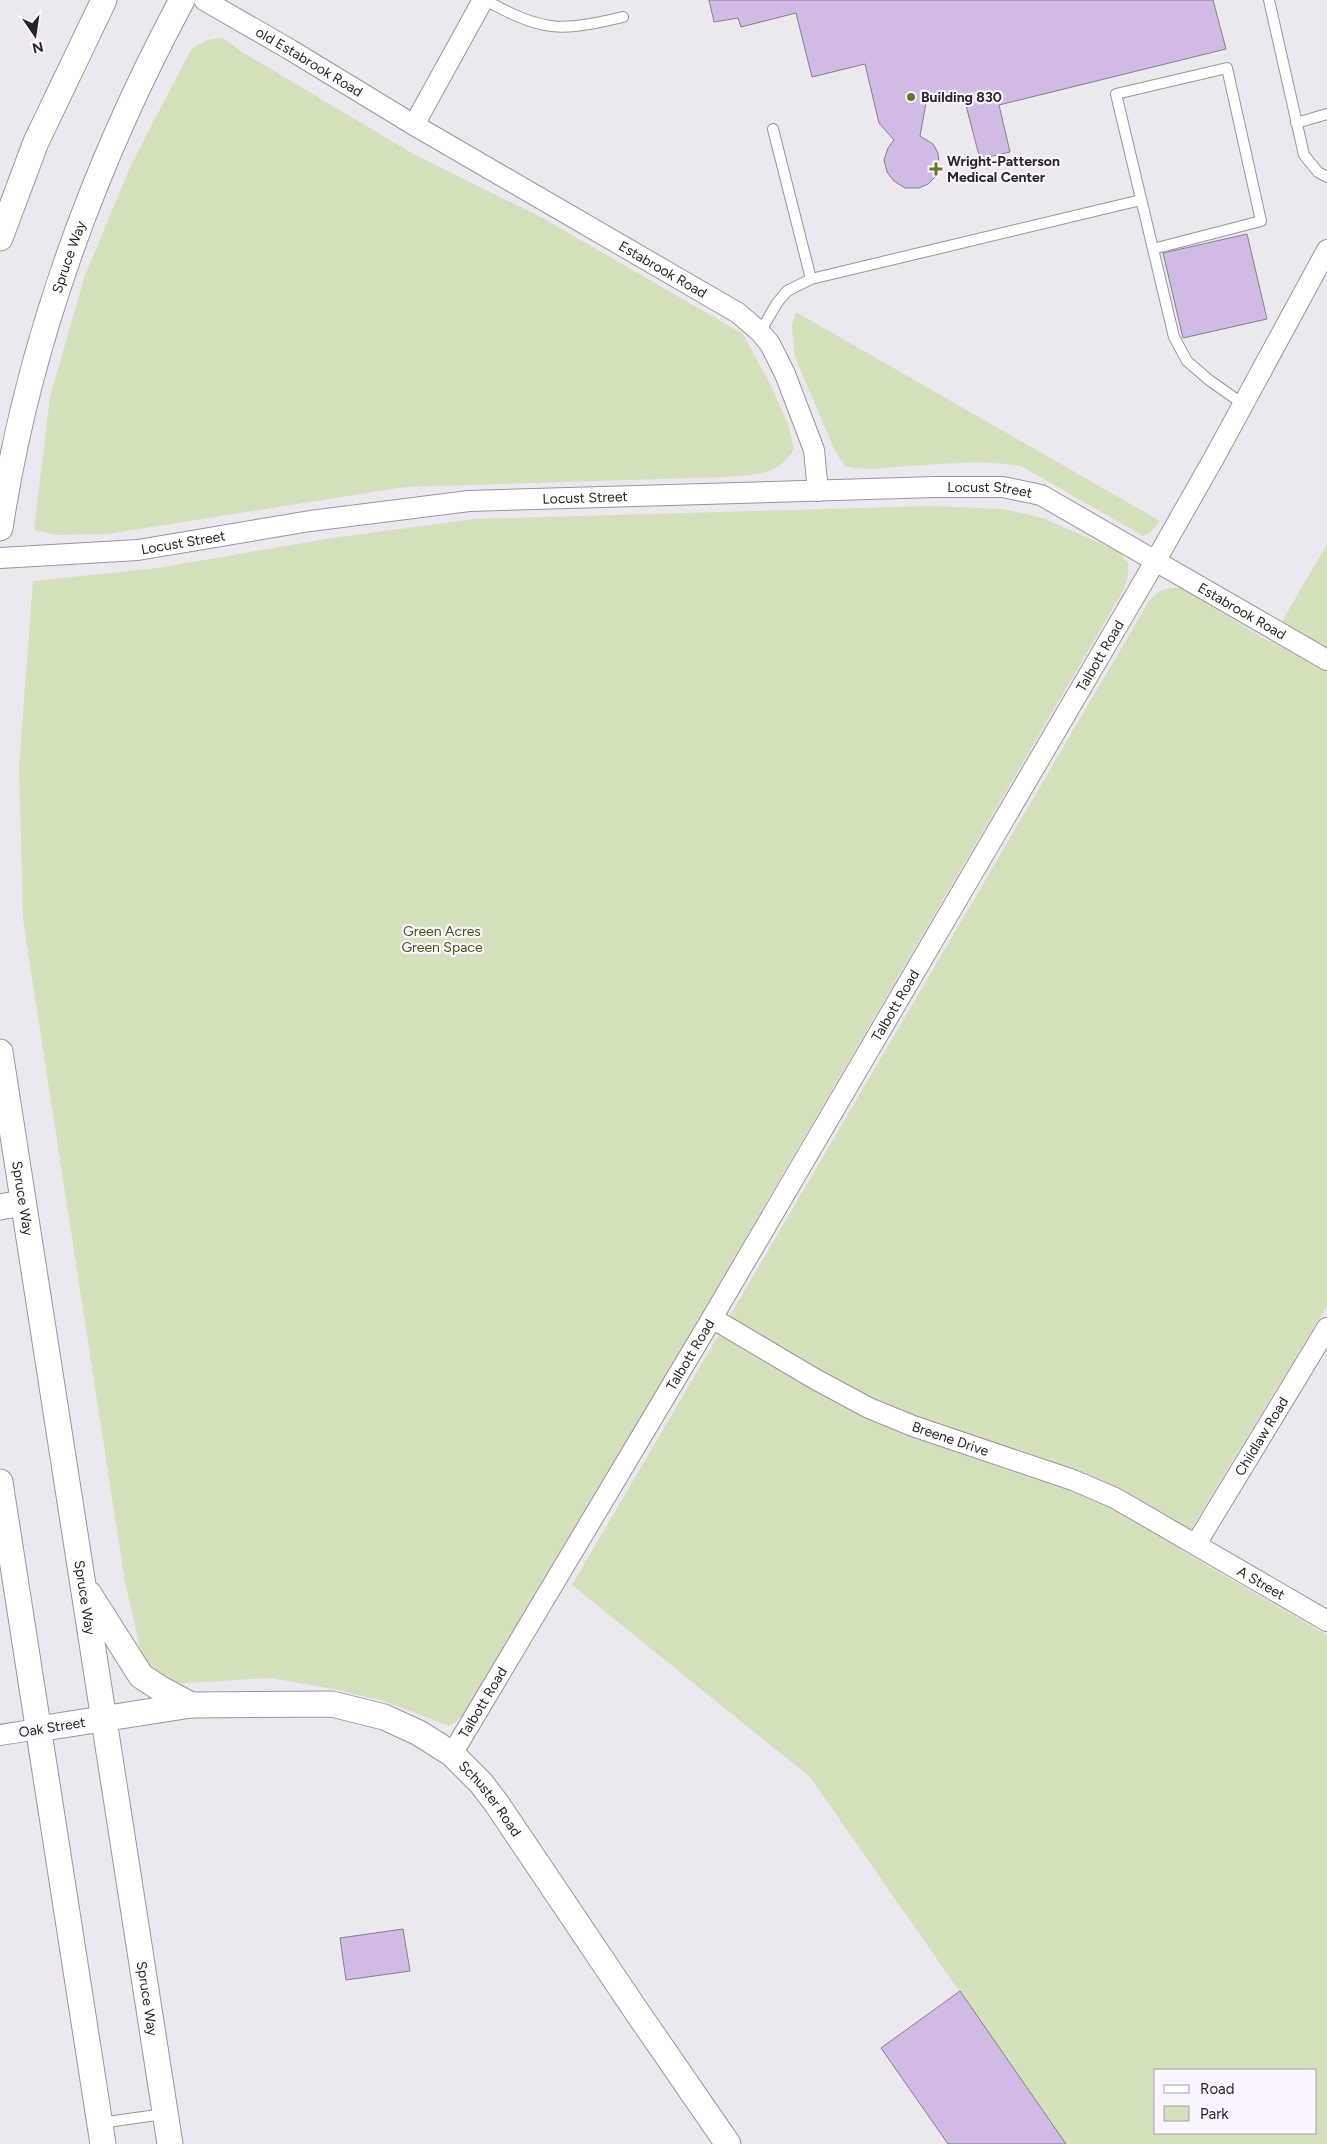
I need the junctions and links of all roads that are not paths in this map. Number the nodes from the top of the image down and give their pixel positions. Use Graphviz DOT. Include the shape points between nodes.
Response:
graph roads {
  1 [pos="104,0"];
  2 [pos="182,0"];
  3 [pos="204,0"];
  4 [pos="484,0"];
  5 [pos="1269,0"];
  6 [pos="623,17"];
  7 [pos="1327,114"];
  8 [pos="1296,123"];
  9 [pos="414,125"];
  10 [pos="773,129"];
  11 [pos="1327,176"];
  12 [pos="1141,200"];
  13 [pos="0,238"];
  14 [pos="1152,248"];
  15 [pos="1327,250"];
  16 [pos="811,279"];
  17 [pos="760,332"];
  18 [pos="1243,404"];
  19 [pos="818,491"];
  20 [pos="0,528"];
  21 [pos="0,558"];
  22 [pos="1156,560"];
  23 [pos="1327,660"];
  24 [pos="0,1052"];
  25 [pos="11,1205"];
  26 [pos="712,1318"];
  27 [pos="1327,1328"];
  28 [pos="0,1482"];
  29 [pos="1196,1544"];
  30 [pos="83,1584"];
  31 [pos="1327,1621"];
  32 [pos="191,1705"];
  33 [pos="104,1718"];
  34 [pos="38,1729"];
  35 [pos="0,1736"];
  36 [pos="452,1754"];
  37 [pos="165,2114"];
  38 [pos="102,2134"];
  39 [pos="170,2144"];
  40 [pos="728,2144"];
  1 -- 13 [label="street" via="36,142"];
  2 -- 20 [label="street, Spruce Way" via="104,164 58,289 20,420"];
  3 -- 9 [label="street, old Estabrook Road"];
  4 -- 6 [label="lane" via="524,20 556,28"];
  4 -- 9 [label="street"];
  5 -- 8 [label="lane"];
  7 -- 8 [label="lane"];
  8 -- 11 [label="lane" via="1304,155 1318,172"];
  9 -- 17 [label="street, Estabrook Road" via="738,313"];
  10 -- 16 [label="lane"];
  12 -- 14 [label="lane"];
  12 -- 14 [label="lane" via="1116,94 1227,68 1261,221"];
  12 -- 16 [label="lane"];
  14 -- 18 [label="lane" via="1174,337 1187,361"];
  15 -- 18 [label="street, Talbott Road"];
  16 -- 17 [label="lane" via="787,291 776,303"];
  17 -- 19 [label="street, Estabrook Road" via="785,374 814,450"];
  18 -- 22 [label="street, Talbott Road"];
  19 -- 21 [label="street, Locust Street" via="469,502 310,521 138,550"];
  19 -- 22 [label="street, Locust Street" via="1003,487 1042,495"];
  22 -- 23 [label="street, Estabrook Road"];
  22 -- 26 [label="street, Talbott Road"];
  24 -- 25 [label="street, Spruce Way"];
  25 -- 30 [label="street, Spruce Way"];
  26 -- 29 [label="street, Breene Drive" via="869,1408 1115,1498"];
  26 -- 36 [label="street, Talbott Road"];
  27 -- 29 [label="street, Childlaw Road"];
  28 -- 34 [label="street"];
  29 -- 31 [label="street, A Street"];
  30 -- 32 [label="street" via="142,1676"];
  30 -- 33 [label="street, Spruce Way"];
  32 -- 33 [label="street, Schuster Road"];
  32 -- 36 [label="street, Schuster Road" via="332,1704 350,1707 419,1732"];
  33 -- 34 [label="street, Oak Street"];
  33 -- 37 [label="street, Spruce Way"];
  34 -- 35 [label="street, Oak Street"];
  34 -- 38 [label="street"];
  36 -- 40 [label="street, Schuster Road" via="497,1804"];
  37 -- 38 [label="lane"];
  37 -- 39 [label="street, Spruce Way"];
}
